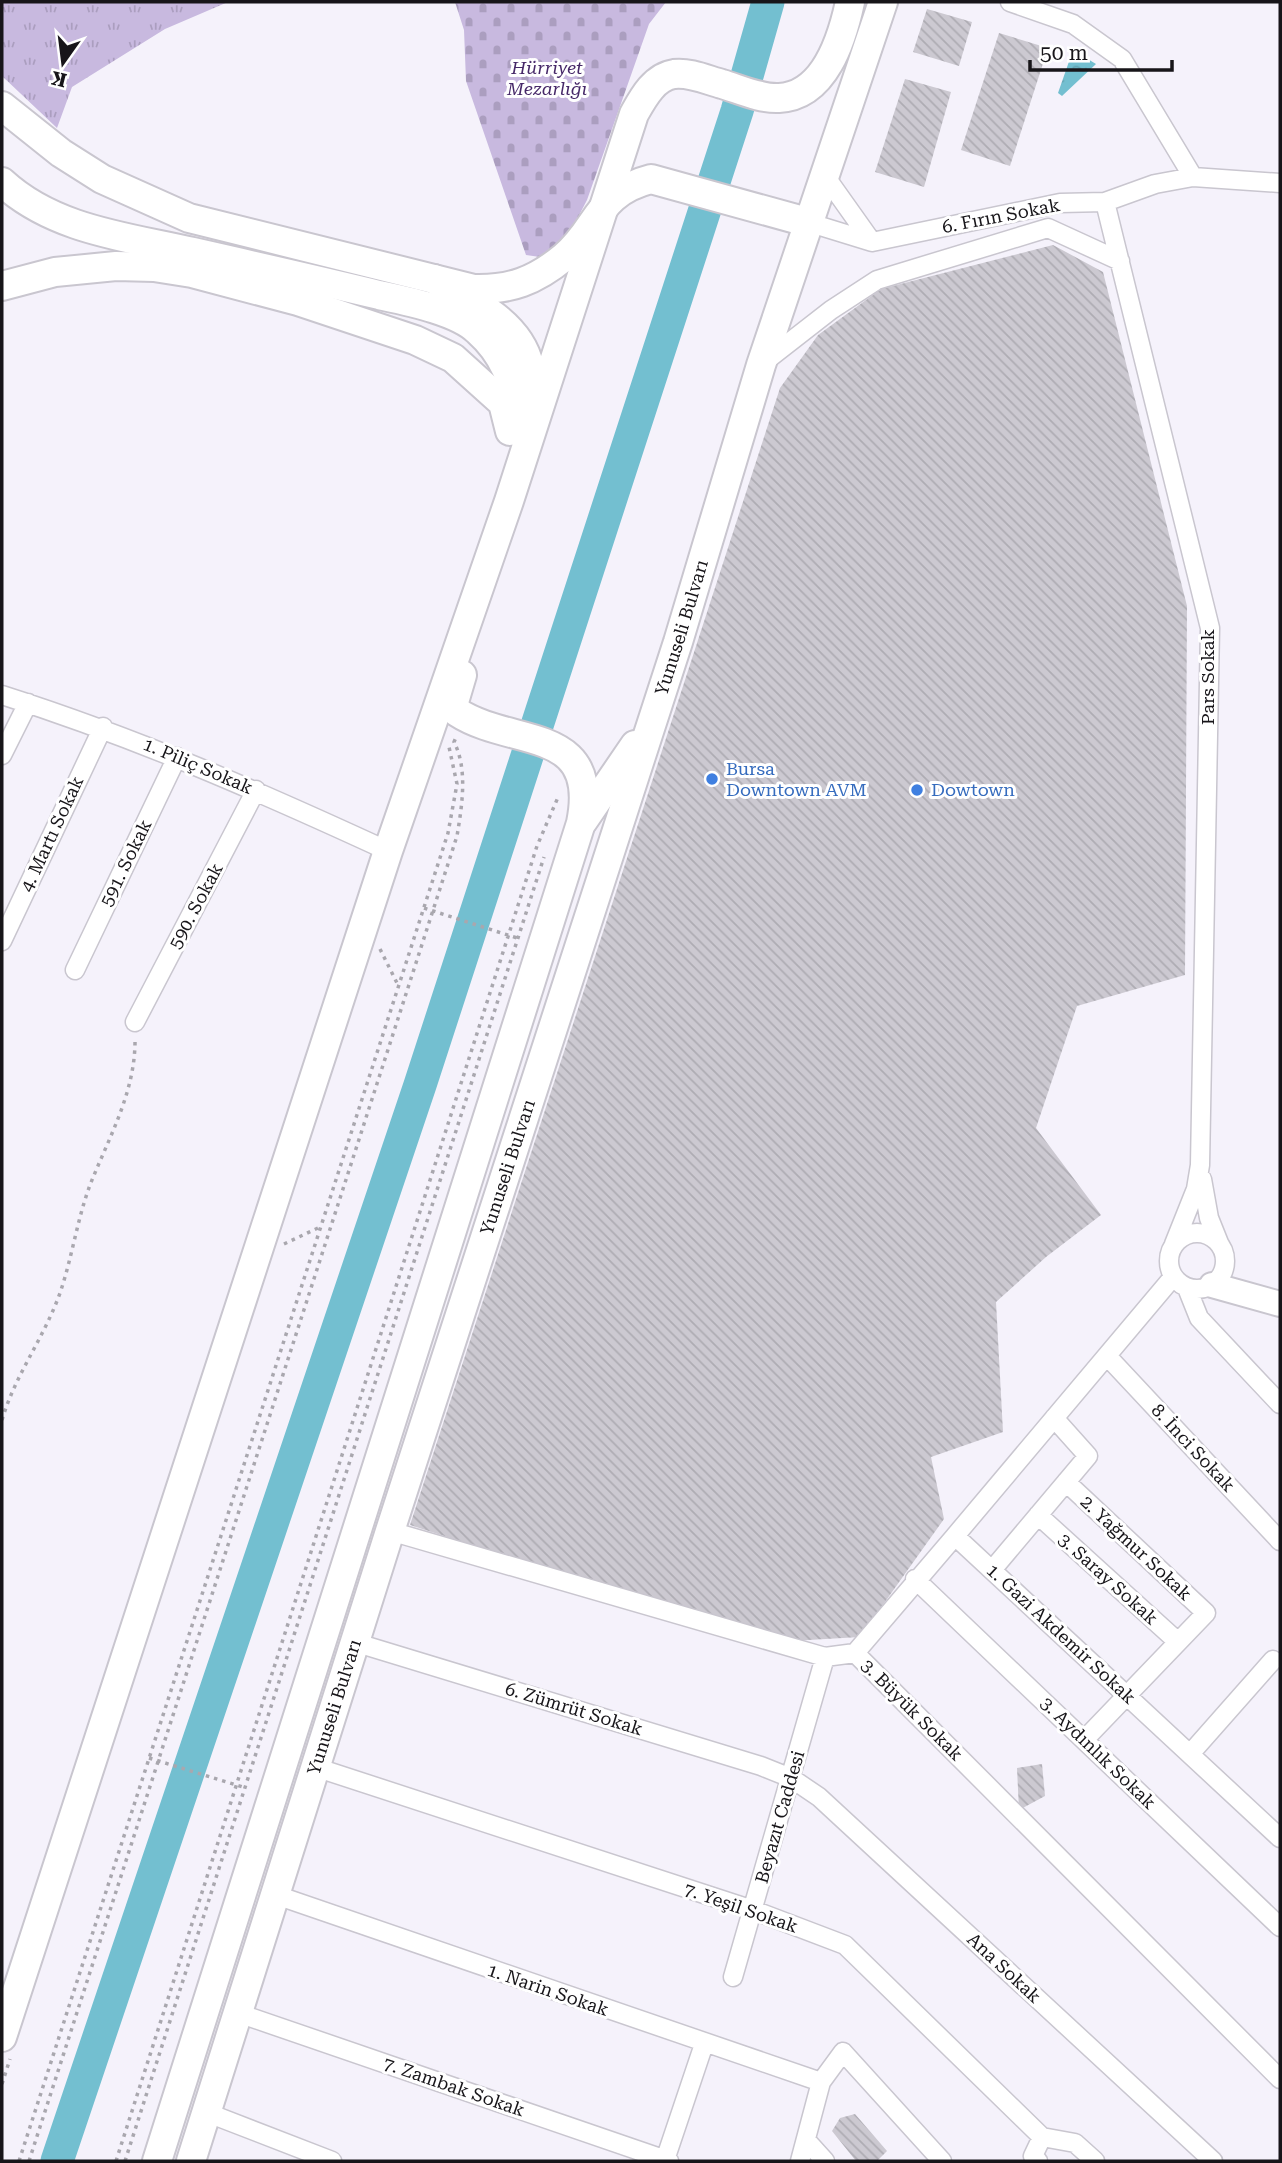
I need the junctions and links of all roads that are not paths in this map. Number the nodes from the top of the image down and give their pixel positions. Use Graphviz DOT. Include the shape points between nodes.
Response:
graph roads {
  1 [pos="850,2"];
  2 [pos="883,2"];
  3 [pos="1010,2"];
  4 [pos="2,106"];
  5 [pos="823,173"];
  6 [pos="1193,177"];
  7 [pos="2,182"];
  8 [pos="1280,183"];
  9 [pos="1105,202"];
  10 [pos="603,205"];
  11 [pos="807,222"];
  12 [pos="873,242"];
  13 [pos="1120,261"];
  14 [pos="434,279"];
  15 [pos="2,286"];
  16 [pos="761,365"];
  17 [pos="534,421"];
  18 [pos="522,461"];
  19 [pos="509,501"];
  20 [pos="2,695"];
  21 [pos="28,703"];
  22 [pos="657,706"];
  23 [pos="103,727"];
  24 [pos="2,755"];
  25 [pos="177,757"];
  26 [pos="256,790"];
  27 [pos="581,823"];
  28 [pos="388,851"];
  29 [pos="2,941"];
  30 [pos="75,970"];
  31 [pos="135,1022"];
  32 [pos="1200,1165"];
  33 [pos="1174,1244"];
  34 [pos="1221,1245"];
  35 [pos="1180,1283"];
  36 [pos="1212,1285"];
  37 [pos="1280,1304"];
  38 [pos="1107,1356"];
  39 [pos="1280,1404"];
  40 [pos="1054,1418"];
  41 [pos="1066,1482"];
  42 [pos="1038,1516"];
  43 [pos="390,1531"];
  44 [pos="955,1535"];
  45 [pos="1280,1541"];
  46 [pos="992,1570"];
  47 [pos="915,1579"];
  48 [pos="1178,1642"];
  49 [pos="357,1643"];
  50 [pos="855,1653"];
  51 [pos="825,1657"];
  52 [pos="1273,1660"];
  53 [pos="1127,1696"];
  54 [pos="1084,1740"];
  55 [pos="1190,1754"];
  56 [pos="318,1768"];
  57 [pos="791,1778"];
  58 [pos="1280,1838"];
  59 [pos="276,1895"];
  60 [pos="753,1910"];
  61 [pos="1280,1927"];
  62 [pos="733,1977"];
  63 [pos="238,2013"];
  64 [pos="2,2037"];
  65 [pos="704,2044"];
  66 [pos="1280,2079"];
  67 [pos="821,2082"];
  68 [pos="208,2113"];
  69 [pos="1042,2137"];
  70 [pos="806,2140"];
  71 [pos="157,2161"];
  72 [pos="191,2161"];
  73 [pos="332,2161"];
  74 [pos="667,2161"];
  75 [pos="800,2161"];
  76 [pos="825,2161"];
  77 [pos="942,2161"];
  78 [pos="1038,2161"];
  79 [pos="1095,2161"];
  80 [pos="1213,2161"];
  1 -- 10 [label="main road" via="831,62 796,95 765,97 691,75 673,74 654,83 634,114"];
  2 -- 5 [label="main road, Yunuseli Bulvarı"];
  3 -- 6 [label="street" via="1073,24 1122,59"];
  4 -- 14 [label="main road" via="102,179 189,218"];
  5 -- 11 [label="main road, Yunuseli Bulvarı"];
  5 -- 12 [label="street"];
  6 -- 8 [label="street, 6. Fırın Sokak"];
  6 -- 9 [label="street, 6. Fırın Sokak" via="1154,184"];
  7 -- 18 [label="main road" via="14,193 83,228 399,299 476,328 503,358 515,388 522,420"];
  9 -- 12 [label="street, 6. Fırın Sokak" via="1060,203"];
  9 -- 13 [label="street, Pars Sokak"];
  10 -- 11 [label="main road" via="633,184 651,179"];
  10 -- 14 [label="main road" via="565,257 526,282 504,290 474,289"];
  10 -- 17 [label="main road"];
  11 -- 12 [label="street, 6. Fırın Sokak"];
  11 -- 16 [label="main road, Yunuseli Bulvarı"];
  13 -- 16 [label="street, 6. Fırın Sokak" via="1048,228 877,281"];
  13 -- 32 [label="street, Pars Sokak" via="1210,628"];
  14 -- 17 [label="main road" via="511,331 528,362"];
  15 -- 19 [label="main road" via="55,272 154,267 298,301 415,340 453,358 503,402 513,442"];
  16 -- 22 [label="main road, Yunuseli Bulvarı"];
  17 -- 18 [label="main road"];
  17 -- 27 [label="main road" via="532,473 525,503 454,702 457,712 567,757 582,778 586,798"];
  18 -- 19 [label="main road"];
  19 -- 28 [label="main road"];
  20 -- 21 [label="street, 1. Piliç Sokak"];
  21 -- 23 [label="street, 1. Piliç Sokak"];
  21 -- 24 [label="street"];
  22 -- 27 [label="main road" via="629,757"];
  22 -- 43 [label="main road, Yunuseli Bulvarı"];
  23 -- 25 [label="street, 1. Piliç Sokak"];
  23 -- 29 [label="street, 4. Martı Sokak"];
  25 -- 26 [label="street, 1. Piliç Sokak"];
  25 -- 30 [label="street, 591. Sokak"];
  26 -- 28 [label="street, 1. Piliç Sokak"];
  26 -- 31 [label="street, 590. Sokak"];
  27 -- 71 [label="main road, Yunuseli Bulvarı"];
  28 -- 64 [label="main road"];
  32 -- 33 [label="street" via="1196,1189"];
  32 -- 34 [label="street" via="1209,1218"];
  33 -- 34 [label="street" via="1197,1233"];
  33 -- 35 [label="street" via="1168,1261"];
  34 -- 36 [label="street" via="1224,1271"];
  35 -- 36 [label="street" via="1196,1290"];
  35 -- 38 [label="street"];
  35 -- 39 [label="street" via="1199,1318"];
  36 -- 37 [label="street"];
  38 -- 40 [label="street"];
  38 -- 45 [label="street, 8. İnci Sokak"];
  40 -- 41 [label="street, 2. Yağmur Sokak" via="1088,1456"];
  40 -- 44 [label="street"];
  41 -- 42 [label="street, 2. Yağmur Sokak"];
  41 -- 48 [label="street, 2. Yağmur Sokak" via="1206,1613"];
  42 -- 46 [label="street, 2. Yağmur Sokak"];
  42 -- 48 [label="street, 3. Saray Sokak"];
  43 -- 49 [label="main road, Yunuseli Bulvarı"];
  43 -- 51 [label="street, 3. Büyük Sokak"];
  44 -- 46 [label="street, 1. Gazi Akdemir Sokak"];
  44 -- 47 [label="street"];
  46 -- 53 [label="street, 1. Gazi Akdemir Sokak"];
  47 -- 50 [label="street"];
  47 -- 54 [label="street, 3. Aydınlık Sokak"];
  48 -- 53 [label="street"];
  49 -- 56 [label="main road, Yunuseli Bulvarı"];
  49 -- 57 [label="street, 6. Zümrüt Sokak"];
  50 -- 51 [label="street, 3. Büyük Sokak"];
  50 -- 66 [label="street, 3. Büyük Sokak"];
  51 -- 57 [label="street, Beyazıt Caddesi"];
  52 -- 55 [label="street"];
  53 -- 54 [label="street"];
  53 -- 55 [label="street, 1. Gazi Akdemir Sokak"];
  54 -- 61 [label="street, 3. Aydınlık Sokak"];
  55 -- 58 [label="street, 1. Gazi Akdemir Sokak"];
  56 -- 59 [label="main road, Yunuseli Bulvarı"];
  56 -- 60 [label="street, 7. Yeşil Sokak"];
  57 -- 60 [label="street, Beyazıt Caddesi"];
  57 -- 80 [label="street, Ana Sokak" via="819,1797"];
  59 -- 63 [label="main road, Yunuseli Bulvarı"];
  59 -- 65 [label="street, 1. Narin Sokak"];
  60 -- 62 [label="street, Beyazıt Caddesi"];
  60 -- 69 [label="street, 7. Yeşil Sokak" via="845,1945"];
  63 -- 68 [label="main road, Yunuseli Bulvarı"];
  63 -- 74 [label="street, 7. Zambak Sokak"];
  65 -- 67 [label="street, 1. Narin Sokak"];
  65 -- 74 [label="street"];
  67 -- 70 [label="street"];
  67 -- 77 [label="street" via="843,2052"];
  68 -- 72 [label="main road, Yunuseli Bulvarı"];
  68 -- 73 [label="street"];
  69 -- 78 [label="street" via="1033,2156"];
  69 -- 79 [label="street" via="1075,2143"];
  70 -- 75 [label="street"];
  70 -- 76 [label="street"];
}
